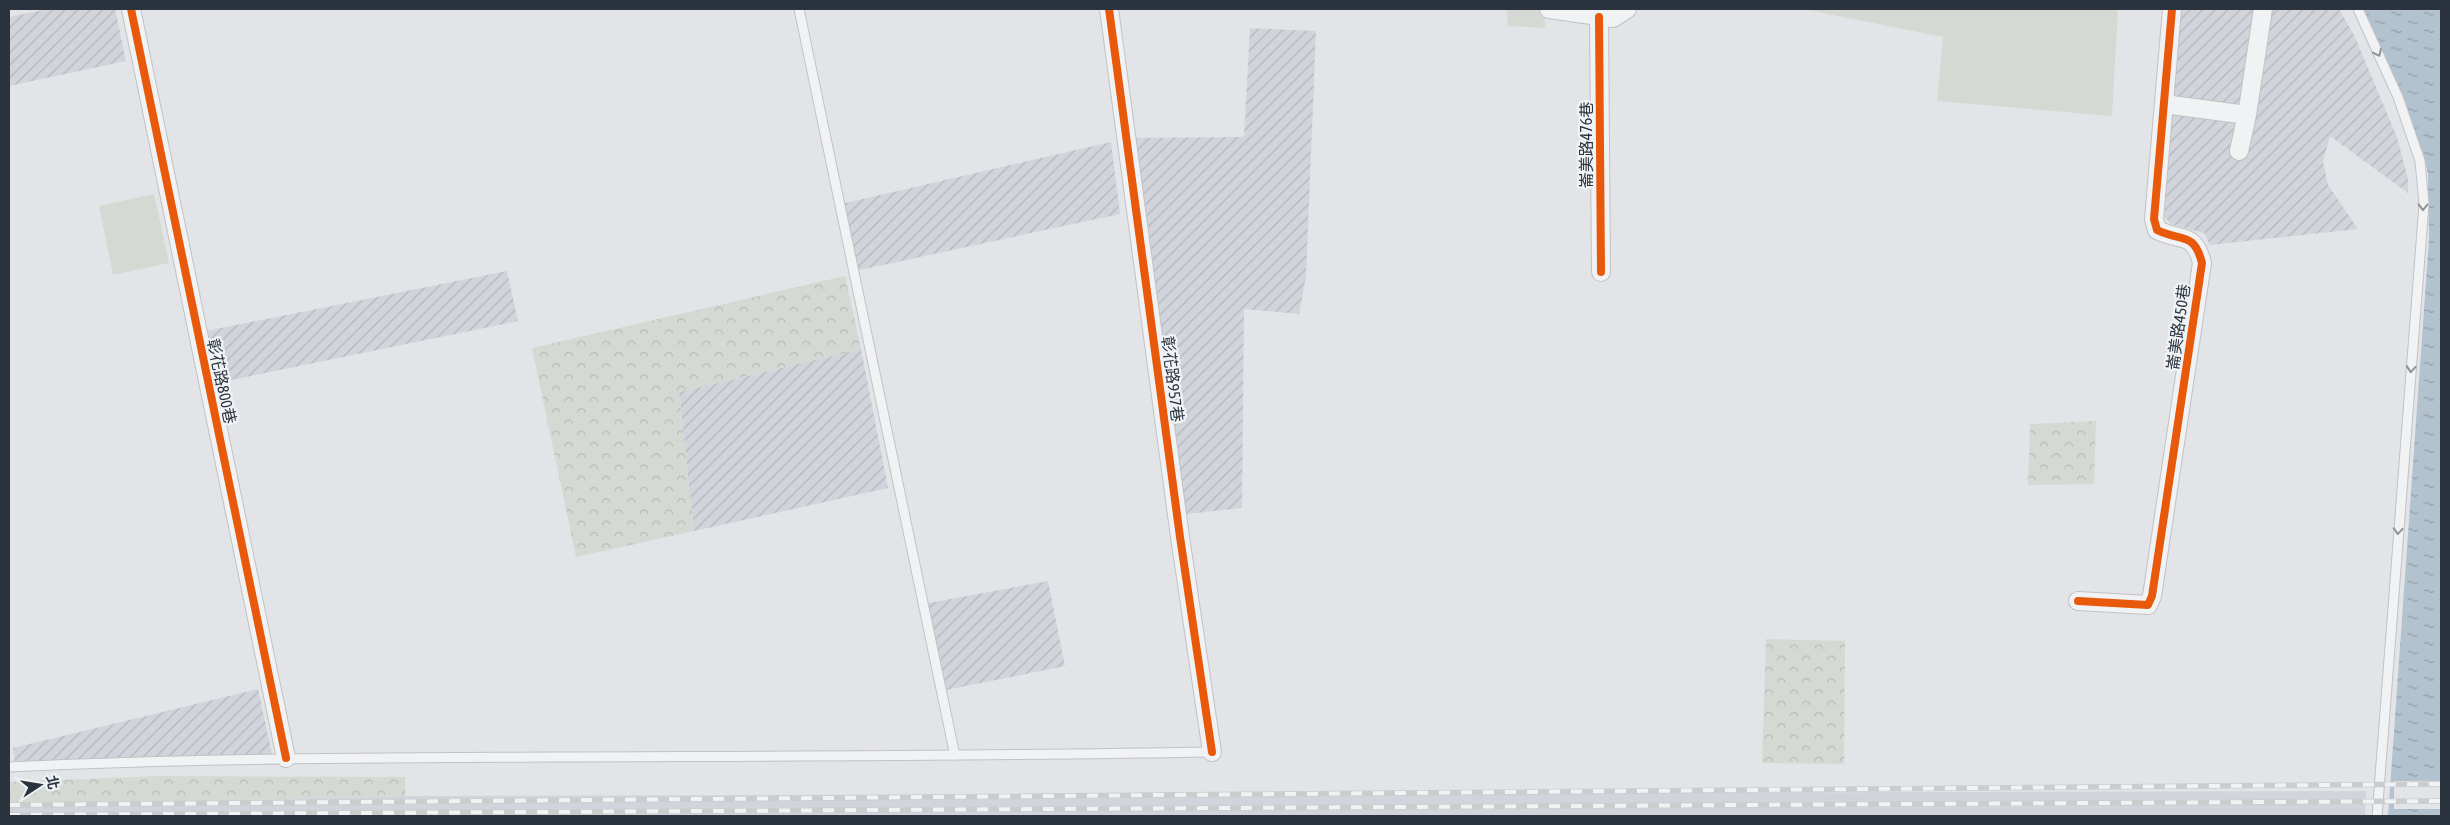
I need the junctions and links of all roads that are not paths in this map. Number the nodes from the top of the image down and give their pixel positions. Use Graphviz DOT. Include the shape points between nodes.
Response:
graph roads {
  1 [pos="131,9"];
  2 [pos="799,9"];
  3 [pos="1109,9"];
  4 [pos="1549,9"];
  5 [pos="1554,9"];
  6 [pos="1627,9"];
  7 [pos="2172,9"];
  8 [pos="2263,9"];
  9 [pos="2358,9"];
  10 [pos="1599,17"];
  11 [pos="2164,104"];
  12 [pos="2247,115"];
  13 [pos="2239,151"];
  14 [pos="1601,272"];
  15 [pos="2078,601"];
  16 [pos="1212,752"];
  17 [pos="955,756"];
  18 [pos="286,758"];
  19 [pos="9,767"];
  20 [pos="2377,816"];
  1 -- 18 [label="street, 彰花路800巷"];
  2 -- 17 [label="lane"];
  3 -- 16 [label="street, 彰花路957巷"];
  4 -- 5 [label="street"];
  5 -- 10 [label="street"];
  6 -- 10 [label="street" via="1613,18"];
  7 -- 11 [label="street, 崙美路450巷"];
  8 -- 12 [label="street"];
  9 -- 20 [label="lane, one-way" via="2398,97 2420,161 2424,204"];
  10 -- 14 [label="street, 崙美路476巷"];
  11 -- 12 [label="street"];
  11 -- 15 [label="street, 崙美路450巷" via="2154,219 2157,230 2192,241 2202,263 2152,596 2148,605"];
  12 -- 13 [label="street"];
  16 -- 17 [label="lane"];
  17 -- 18 [label="lane"];
  18 -- 19 [label="lane"];
}
